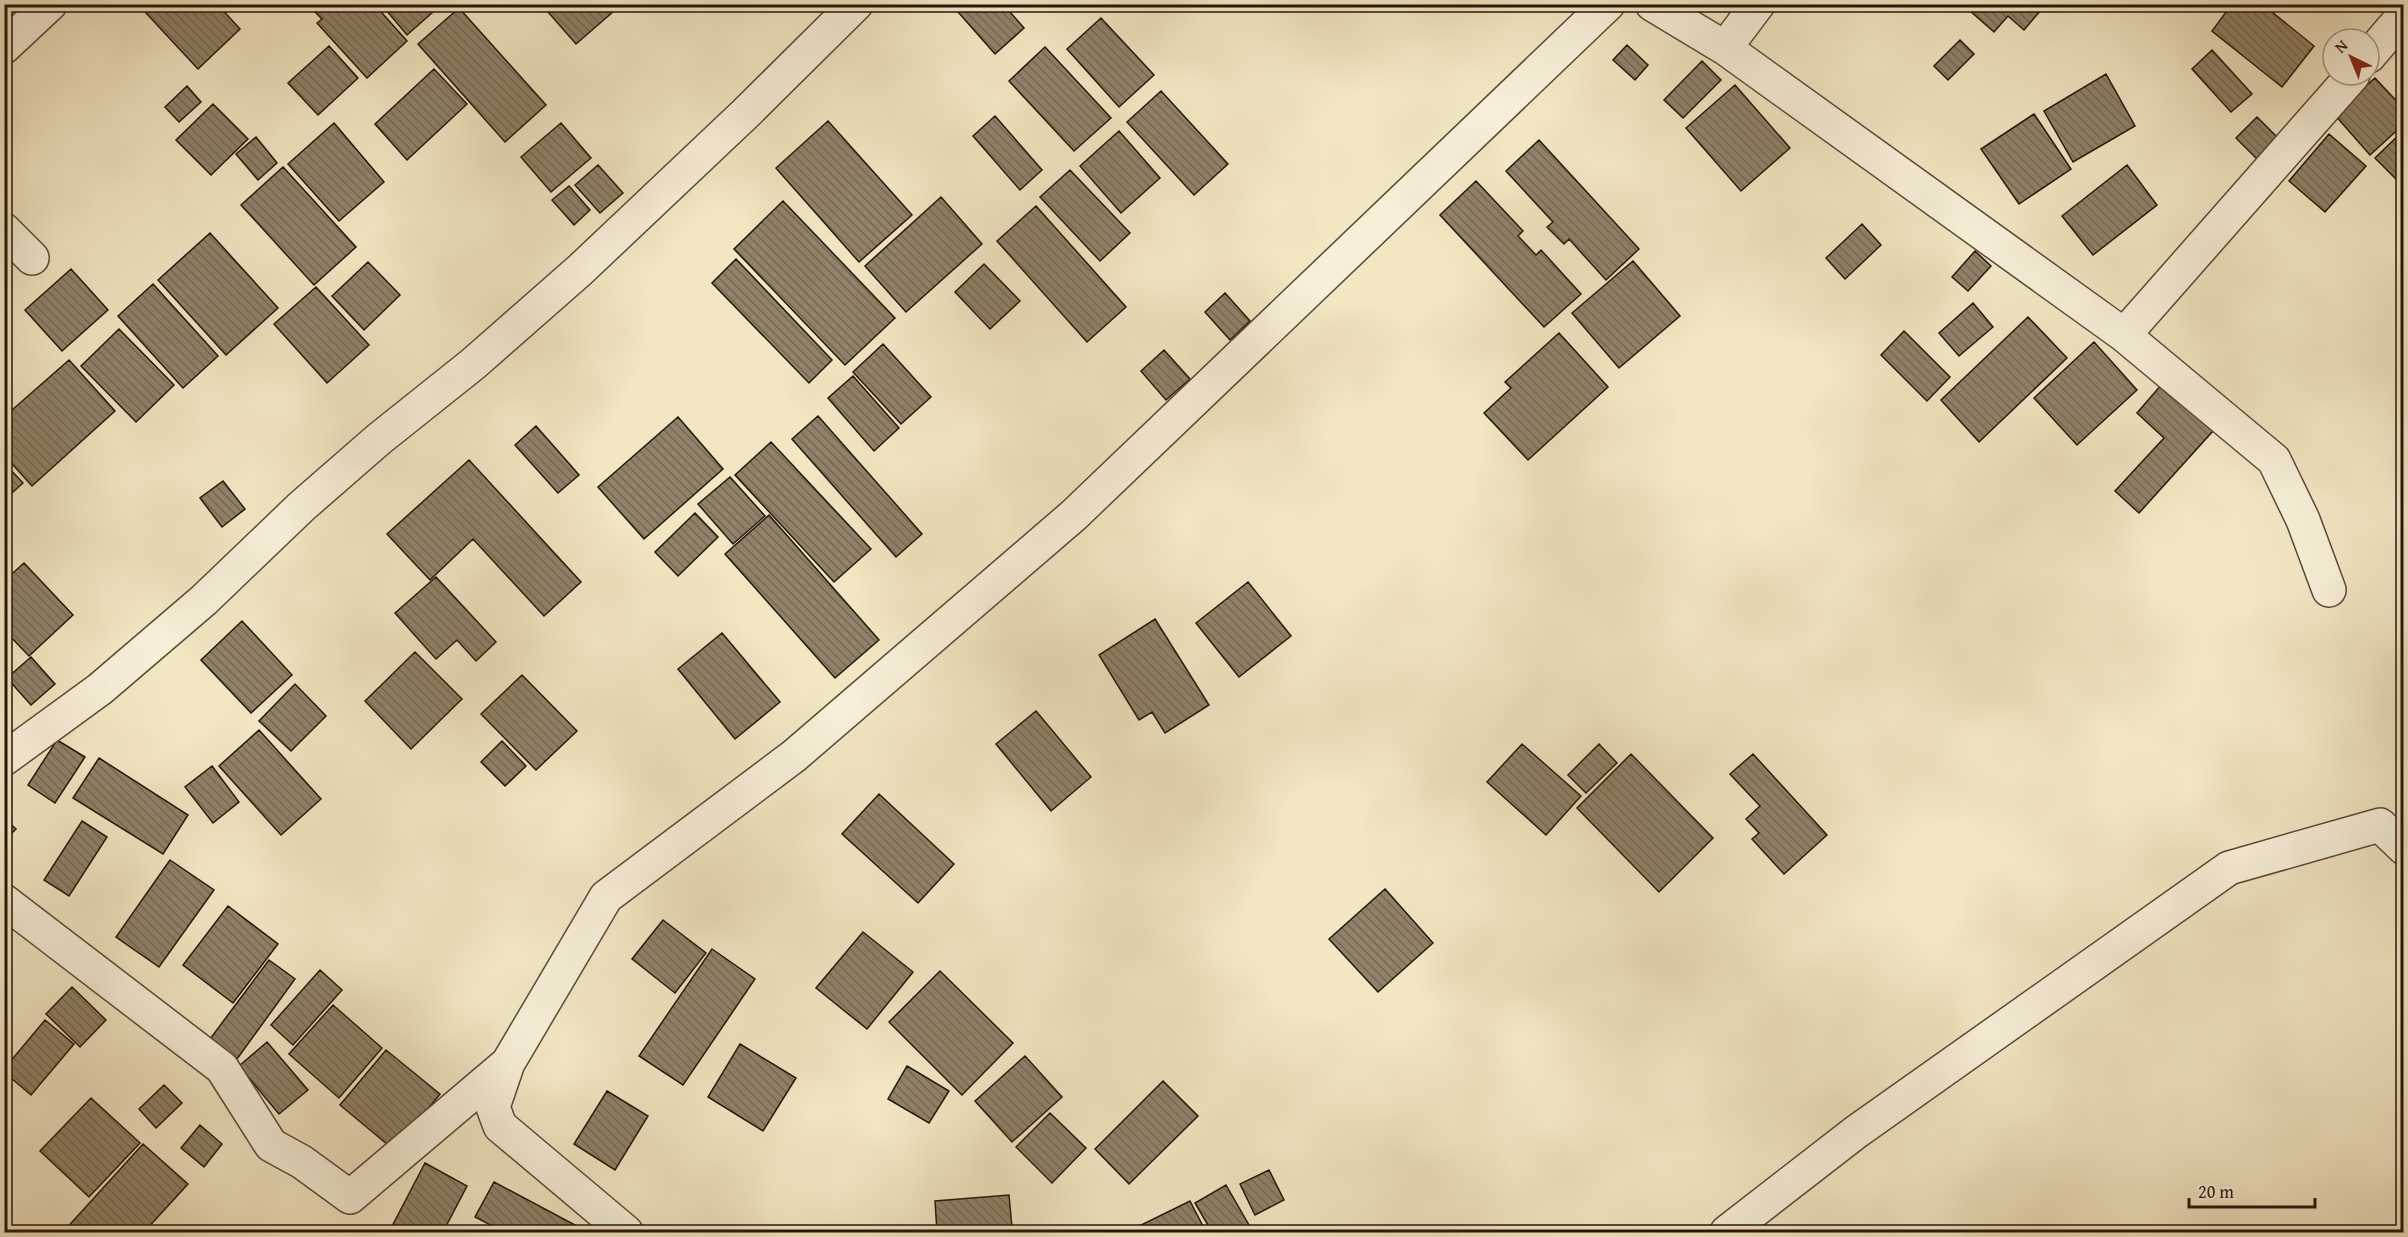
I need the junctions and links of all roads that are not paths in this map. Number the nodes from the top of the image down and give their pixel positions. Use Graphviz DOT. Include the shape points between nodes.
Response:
graph roads {
  1 [pos="50,4"];
  2 [pos="856,4"];
  3 [pos="1608,4"];
  4 [pos="1652,4"];
  5 [pos="1758,4"];
  6 [pos="2403,15"];
  7 [pos="2381,42"];
  8 [pos="4,47"];
  9 [pos="1725,48"];
  10 [pos="2342,87"];
  11 [pos="4,230"];
  12 [pos="32,258"];
  13 [pos="2124,335"];
  14 [pos="2329,590"];
  15 [pos="4,759"];
  16 [pos="2403,848"];
  17 [pos="4,901"];
  18 [pos="508,1063"];
  19 [pos="626,1233"];
  20 [pos="1727,1233"];
  1 -- 8 [label="street"];
  2 -- 15 [label="street" via="572,278 370,446 204,600 108,682"];
  3 -- 18 [label="street" via="1074,515 794,756 606,897"];
  4 -- 9 [label="street"];
  5 -- 9 [label="street"];
  6 -- 7 [label="street"];
  9 -- 13 [label="street"];
  10 -- 13 [label="street"];
  11 -- 12 [label="street"];
  13 -- 14 [label="street" via="2274,460 2303,520"];
  16 -- 20 [label="street" via="2380,825 2229,868 1856,1132"];
  17 -- 18 [label="street" via="222,1068 271,1145 350,1197"];
  18 -- 19 [label="street" via="493,1107 500,1126"];
}
